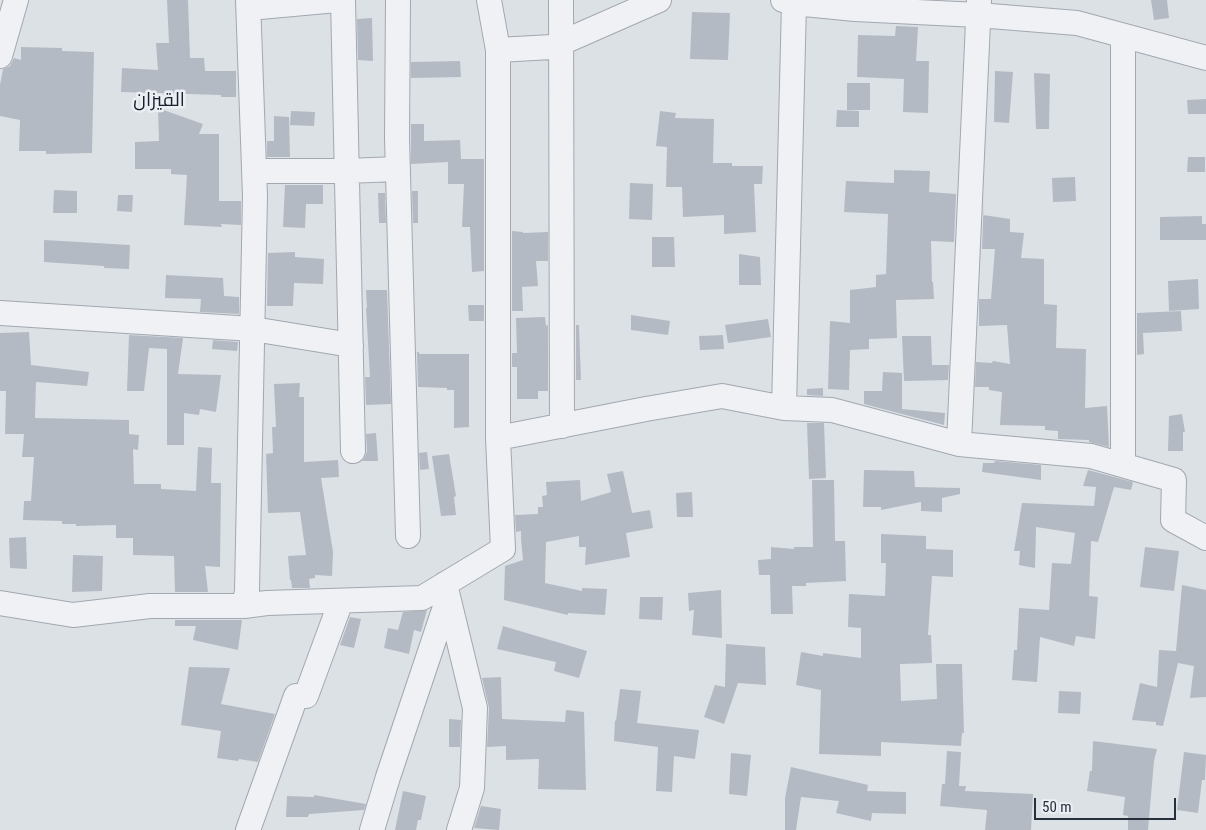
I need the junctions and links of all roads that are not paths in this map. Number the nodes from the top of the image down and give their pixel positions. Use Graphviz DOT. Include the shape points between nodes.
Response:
graph roads {
  1 [pos="16,0"];
  2 [pos="336,0"];
  3 [pos="343,0"];
  4 [pos="398,0"];
  5 [pos="489,0"];
  6 [pos="562,0"];
  7 [pos="659,0"];
  8 [pos="789,2"];
  9 [pos="248,4"];
  10 [pos="856,4"];
  11 [pos="979,8"];
  12 [pos="1124,36"];
  13 [pos="561,44"];
  14 [pos="498,50"];
  15 [pos="0,56"];
  16 [pos="1206,58"];
  17 [pos="398,169"];
  18 [pos="254,170"];
  19 [pos="346,172"];
  20 [pos="0,313"];
  21 [pos="253,329"];
  22 [pos="351,345"];
  23 [pos="784,408"];
  24 [pos="562,426"];
  25 [pos="498,438"];
  26 [pos="959,444"];
  27 [pos="353,451"];
  28 [pos="1123,465"];
  29 [pos="408,536"];
  30 [pos="1206,538"];
  31 [pos="447,591"];
  32 [pos="341,600"];
  33 [pos="0,603"];
  34 [pos="244,606"];
  35 [pos="248,830"];
  36 [pos="372,830"];
  37 [pos="459,830"];
  1 -- 15 [label="street"];
  2 -- 9 [label="street"];
  3 -- 19 [label="street"];
  4 -- 17 [label="street"];
  5 -- 14 [label="street"];
  6 -- 13 [label="street"];
  7 -- 13 [label="street"];
  8 -- 10 [label="street"];
  8 -- 23 [label="street"];
  9 -- 18 [label="street"];
  10 -- 11 [label="street"];
  11 -- 12 [label="street" via="1077,23"];
  11 -- 26 [label="street"];
  12 -- 16 [label="street"];
  12 -- 28 [label="street"];
  13 -- 14 [label="street"];
  13 -- 24 [label="street"];
  14 -- 25 [label="street"];
  17 -- 19 [label="street"];
  17 -- 29 [label="street"];
  18 -- 19 [label="street"];
  18 -- 21 [label="street"];
  19 -- 22 [label="street"];
  20 -- 21 [label="street"];
  21 -- 22 [label="street"];
  21 -- 34 [label="street" via="247,591"];
  22 -- 27 [label="street"];
  23 -- 24 [label="street" via="722,396"];
  23 -- 26 [label="street" via="832,410"];
  24 -- 25 [label="street"];
  25 -- 31 [label="street" via="503,548"];
  26 -- 28 [label="street" via="1091,456"];
  28 -- 30 [label="street" via="1174,480 1173,520"];
  31 -- 32 [label="street" via="422,598"];
  31 -- 36 [label="street"];
  31 -- 37 [label="street" via="475,708 472,788"];
  32 -- 34 [label="street"];
  32 -- 35 [label="street" via="306,696 296,696"];
  33 -- 34 [label="street" via="73,615 150,606"];
}
